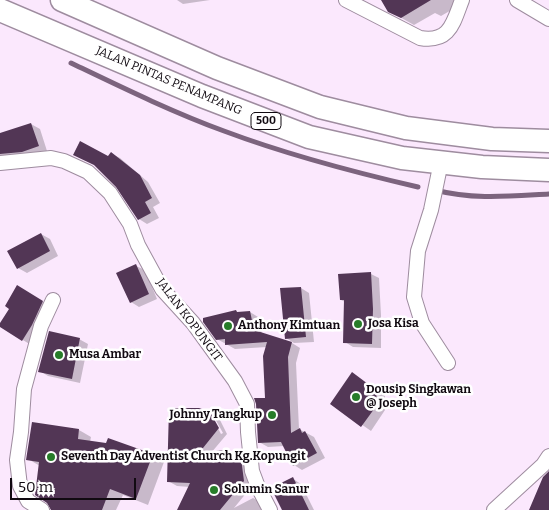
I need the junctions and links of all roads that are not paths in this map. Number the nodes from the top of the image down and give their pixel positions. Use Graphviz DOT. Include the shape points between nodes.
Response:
graph roads {
  1 [pos="62,0"];
  2 [pos="462,0"];
  3 [pos="517,0"];
  4 [pos="351,2"];
  5 [pos="0,10"];
  6 [pos="549,20"];
  7 [pos="549,141"];
  8 [pos="441,162"];
  9 [pos="0,163"];
  10 [pos="549,170"];
  11 [pos="53,300"];
  12 [pos="448,363"];
  13 [pos="549,456"];
  14 [pos="42,510"];
  15 [pos="270,510"];
  16 [pos="494,510"];
  1 -- 7 [label="main road" via="218,68 320,107 406,128 492,139"];
  2 -- 4 [label="street" via="447,33 430,40 420,38"];
  3 -- 6 [label="street"];
  5 -- 8 [label="main road, JALAN PINTAS PENAMPANG / 500" via="202,96 309,137 402,158"];
  8 -- 10 [label="main road, JALAN PINTAS PENAMPANG / 500"];
  8 -- 12 [label="street" via="418,251 414,297 422,323"];
  9 -- 15 [label="street, JALAN KOPUNGIT" via="52,158 88,172 110,193 130,224 162,289 194,323 235,380 247,404 252,471"];
  11 -- 14 [label="street" via="41,326 24,389 22,432 16,460 20,486 28,501"];
  13 -- 16 [label="street"];
}
